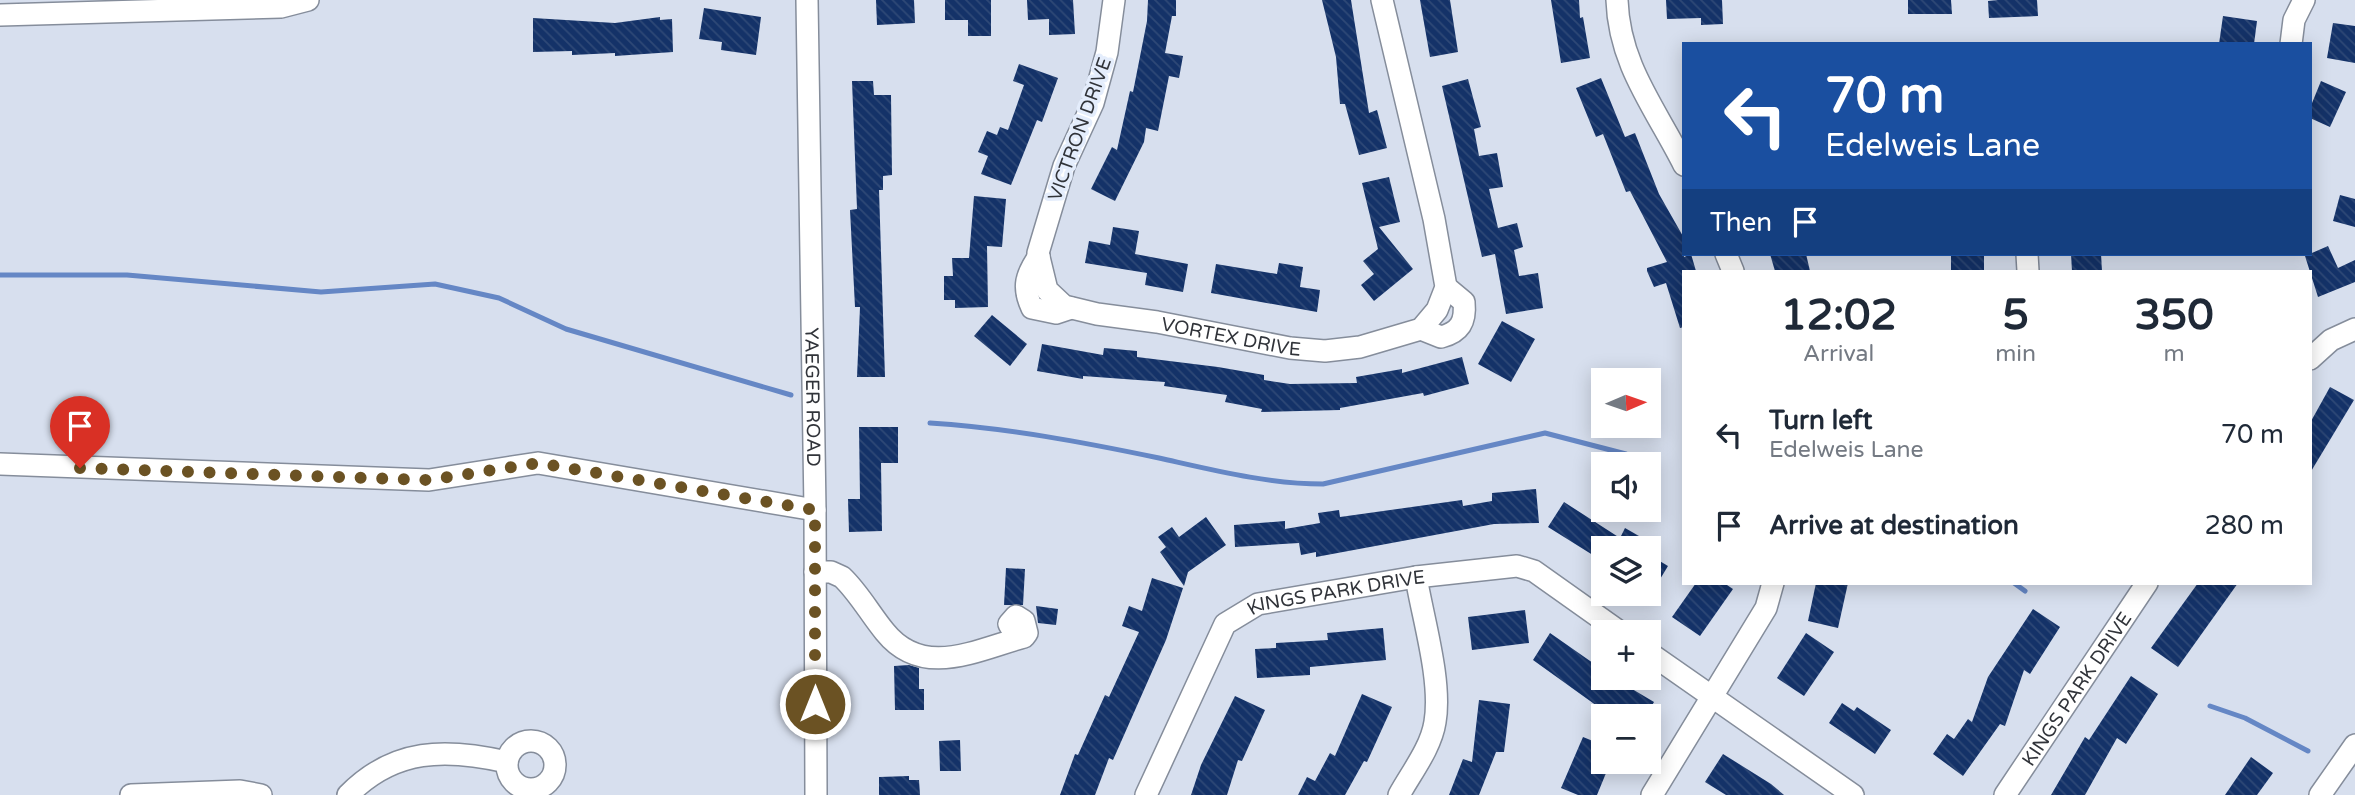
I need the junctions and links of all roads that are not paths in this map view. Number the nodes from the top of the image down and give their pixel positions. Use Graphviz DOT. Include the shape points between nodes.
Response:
graph roads {
  1 [pos="308,0"];
  2 [pos="807,0"];
  3 [pos="1114,0"];
  4 [pos="1382,0"];
  5 [pos="1616,0"];
  6 [pos="2304,0"];
  7 [pos="0,15"];
  8 [pos="2291,42"];
  9 [pos="1682,162"];
  10 [pos="1038,256"];
  11 [pos="1071,308"];
  12 [pos="2355,329"];
  13 [pos="2312,357"];
  14 [pos="0,464"];
  15 [pos="815,510"];
  16 [pos="815,572"];
  17 [pos="1416,577"];
  18 [pos="1772,585"];
  19 [pos="2146,585"];
  20 [pos="1603,620"];
  21 [pos="1017,638"];
  22 [pos="1661,661"];
  23 [pos="1712,697"];
  24 [pos="2355,745"];
  25 [pos="507,762"];
  26 [pos="131,795"];
  27 [pos="261,795"];
  28 [pos="348,795"];
  29 [pos="816,795"];
  30 [pos="1146,795"];
  31 [pos="1399,795"];
  32 [pos="1652,795"];
  33 [pos="1853,795"];
  34 [pos="2005,795"];
  35 [pos="2320,795"];
  1 -- 7 [label="street" via="281,8"];
  2 -- 15 [label="street, YAEGER ROAD"];
  3 -- 10 [label="street, VICTRON DRIVE" via="1107,52 1093,103 1064,166"];
  4 -- 11 [label="street, VORTEX DRIVE" via="1446,287 1437,310 1421,329 1360,347 1325,351"];
  5 -- 9 [label="street" via="1624,53"];
  6 -- 8 [label="street" via="2294,20"];
  10 -- 11 [label="street, VORTEX DRIVE" via="1047,290"];
  10 -- 11 [label="street, VICTRON DRIVE" via="1027,273 1025,293 1032,308 1056,313"];
  12 -- 13 [label="street" via="2331,340"];
  14 -- 15 [label="street" via="429,480 538,463"];
  15 -- 16 [label="street, YAEGER ROAD"];
  16 -- 21 [label="street" via="842,577 887,635 914,656 934,659 963,654"];
  16 -- 29 [label="street, YAEGER ROAD"];
  17 -- 20 [label="street, KINGS PARK DRIVE" via="1517,566 1534,571"];
  17 -- 30 [label="street, KINGS PARK DRIVE" via="1258,604 1225,624"];
  17 -- 31 [label="street" via="1437,700 1435,724 1426,747"];
  18 -- 23 [label="street" via="1766,608"];
  19 -- 34 [label="street, KINGS PARK DRIVE"];
  22 -- 23 [label="street"];
  23 -- 32 [label="street"];
  23 -- 33 [label="street"];
  24 -- 35 [label="street"];
  25 -- 28 [label="street" via="428,753 385,765"];
  26 -- 27 [label="street" via="240,791"];
}
